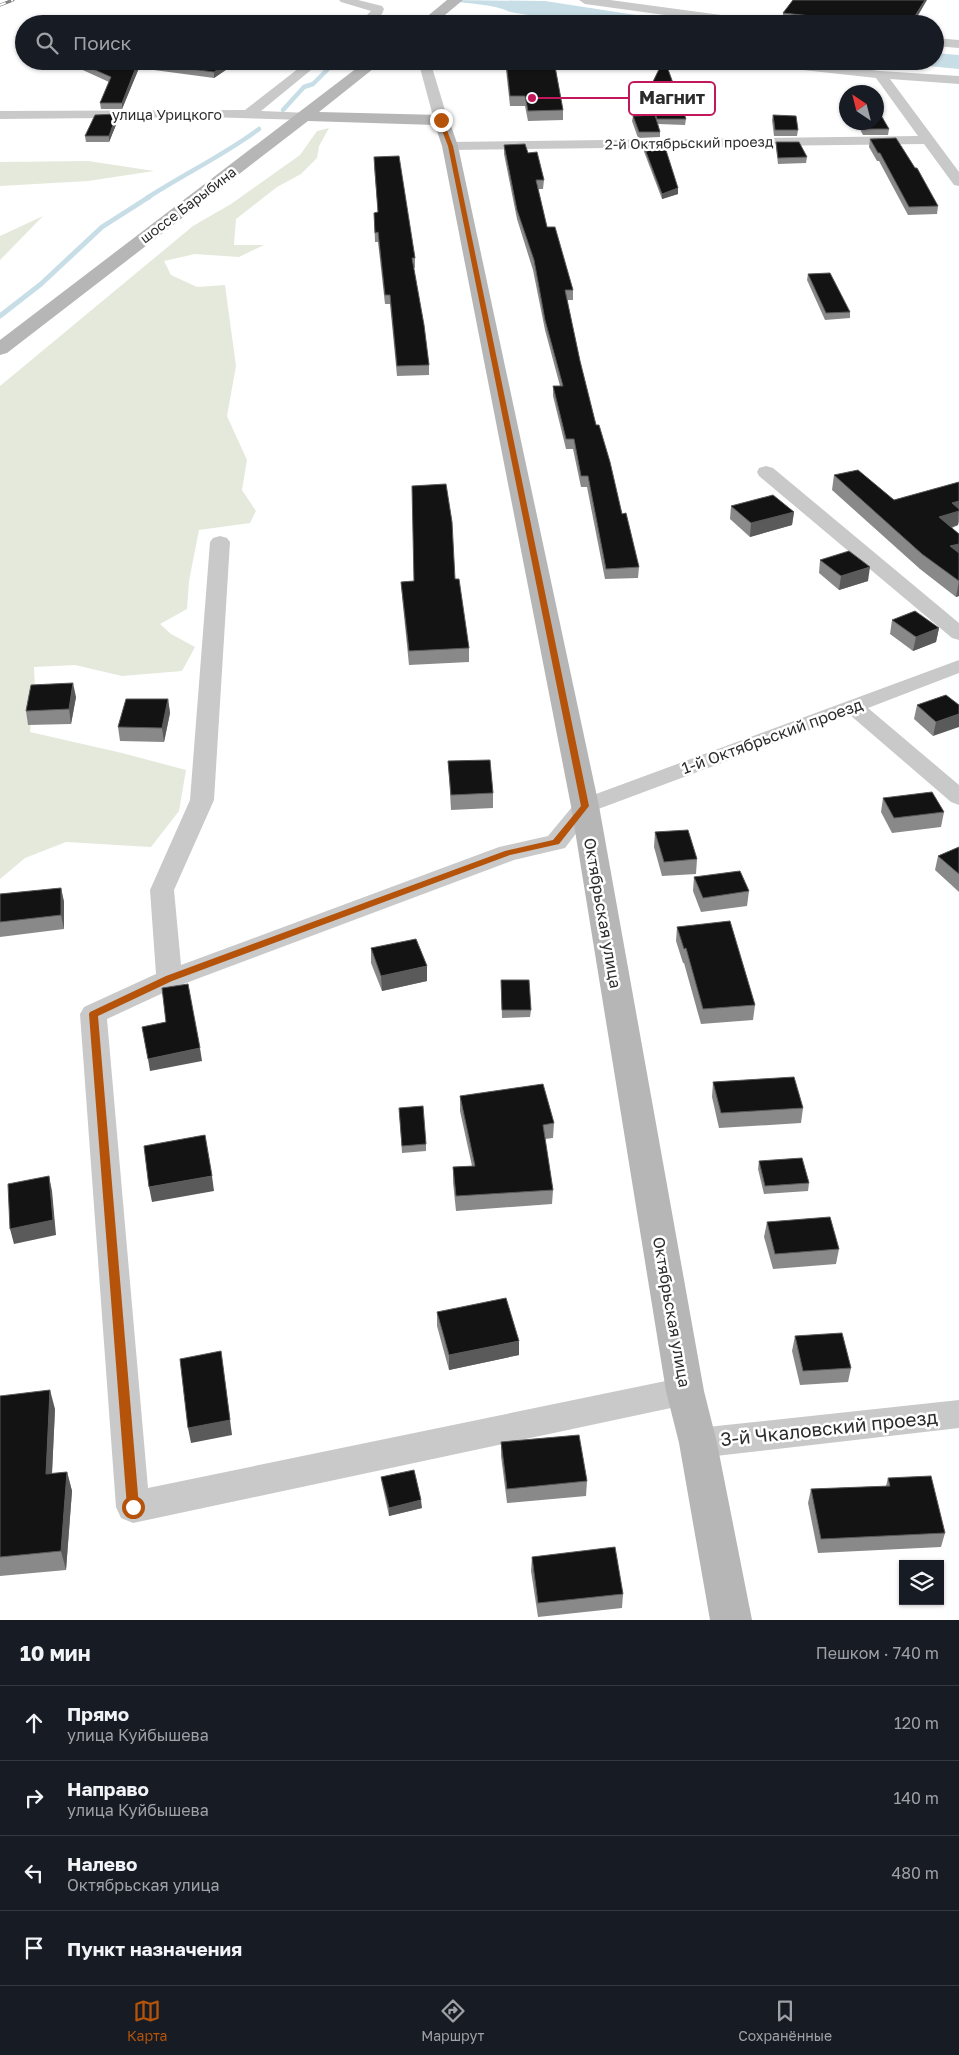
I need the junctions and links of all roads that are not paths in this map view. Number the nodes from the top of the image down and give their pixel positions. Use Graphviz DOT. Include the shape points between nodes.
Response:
graph roads {
  1 [pos="344,0"];
  2 [pos="456,0"];
  3 [pos="585,0"];
  4 [pos="376,15"];
  5 [pos="437,15"];
  6 [pos="693,15"];
  7 [pos="944,43"];
  8 [pos="959,44"];
  9 [pos="304,70"];
  10 [pos="364,70"];
  11 [pos="427,70"];
  12 [pos="842,70"];
  13 [pos="880,74"];
  14 [pos="959,80"];
  15 [pos="0,115"];
  16 [pos="247,115"];
  17 [pos="305,116"];
  18 [pos="446,133"];
  19 [pos="928,140"];
  20 [pos="959,182"];
  21 [pos="0,349"];
  22 [pos="766,472"];
  23 [pos="220,542"];
  24 [pos="959,634"];
  25 [pos="959,666"];
  26 [pos="853,706"];
  27 [pos="959,797"];
  28 [pos="585,806"];
  29 [pos="169,978"];
  30 [pos="686,1391"];
  31 [pos="959,1414"];
  32 [pos="698,1443"];
  33 [pos="731,1620"];
  1 -- 4 [label="street" via="378,9"];
  2 -- 5 [label="street"];
  3 -- 6 [label="street"];
  7 -- 8 [label="street"];
  9 -- 16 [label="street"];
  10 -- 17 [label="street, шоссе Барыбина"];
  11 -- 18 [label="street, Октябрьская улица"];
  12 -- 13 [label="street"];
  13 -- 14 [label="street"];
  13 -- 19 [label="street"];
  15 -- 16 [label="street, улица Урицкого"];
  16 -- 17 [label="street, улица Урицкого"];
  17 -- 18 [label="street"];
  17 -- 21 [label="street, шоссе Барыбина"];
  18 -- 19 [label="street, 2-й Октябрьский проезд"];
  18 -- 28 [label="street, Октябрьская улица"];
  19 -- 20 [label="street"];
  22 -- 24 [label="street"];
  23 -- 29 [label="street" via="202,800 162,890"];
  25 -- 26 [label="street, 1-й Октябрьский проезд"];
  26 -- 27 [label="street"];
  26 -- 28 [label="street, 1-й Октябрьский проезд"];
  28 -- 29 [label="street" via="556,842 508,853"];
  28 -- 30 [label="street, Октябрьская улица"];
  29 -- 30 [label="street" via="94,1014 133,1507"];
  30 -- 32 [label="street, Октябрьская улица"];
  31 -- 32 [label="street, 3-й Чкаловский проезд"];
  32 -- 33 [label="street, Октябрьская улица"];
}
